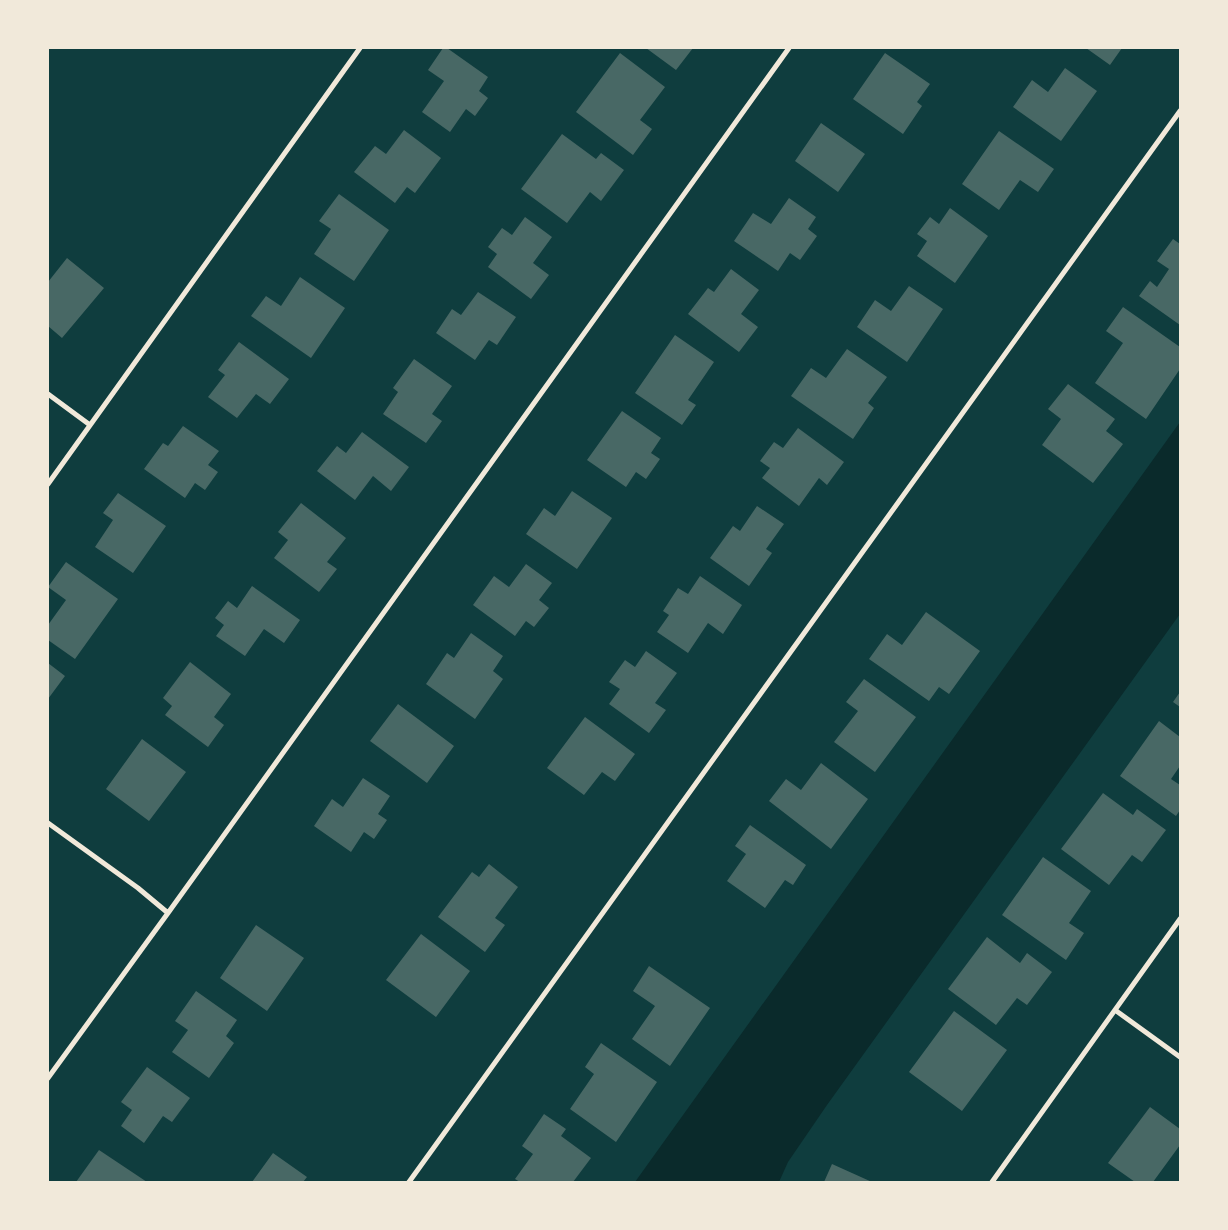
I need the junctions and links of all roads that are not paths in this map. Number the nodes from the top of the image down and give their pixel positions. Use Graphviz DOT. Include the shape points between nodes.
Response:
graph roads {
  1 [pos="360,48"];
  2 [pos="789,48"];
  3 [pos="1180,111"];
  4 [pos="48,394"];
  5 [pos="90,425"];
  6 [pos="48,484"];
  7 [pos="48,823"];
  8 [pos="168,913"];
  9 [pos="1180,919"];
  10 [pos="1115,1010"];
  11 [pos="1180,1057"];
  12 [pos="48,1078"];
  13 [pos="409,1182"];
  14 [pos="992,1182"];
  1 -- 5 [label="street"];
  2 -- 8 [label="street"];
  3 -- 13 [label="street"];
  4 -- 5 [label="street"];
  5 -- 6 [label="street"];
  7 -- 8 [label="street"];
  8 -- 12 [label="street"];
  9 -- 10 [label="street"];
  10 -- 11 [label="street"];
  10 -- 14 [label="street"];
}
